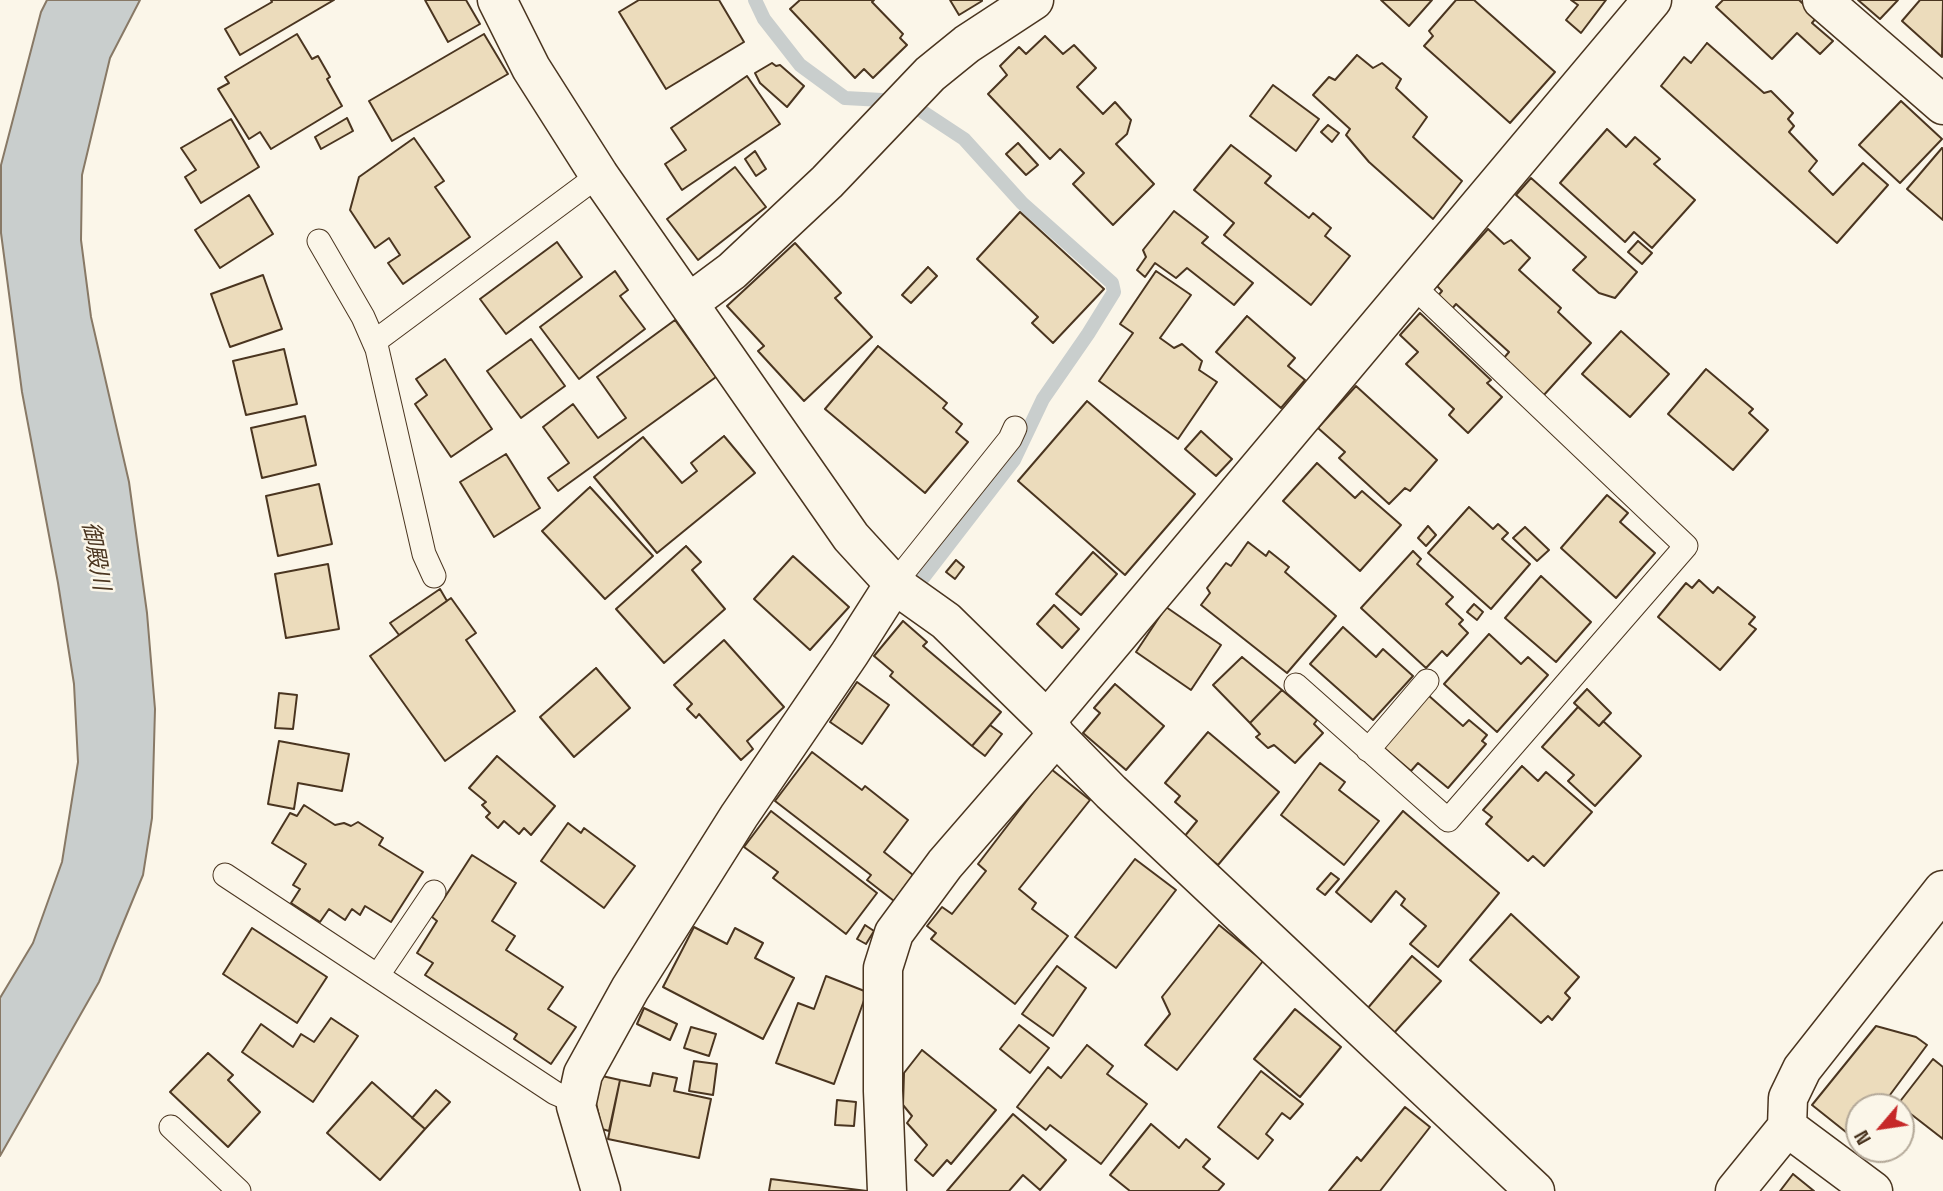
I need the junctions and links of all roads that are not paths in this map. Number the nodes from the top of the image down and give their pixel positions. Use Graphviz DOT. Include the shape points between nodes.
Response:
graph roads {
  1 [pos="497,0"];
  2 [pos="1034,0"];
  3 [pos="1651,0"];
  4 [pos="1822,0"];
  5 [pos="1943,105"];
  6 [pos="599,175"];
  7 [pos="319,241"];
  8 [pos="1412,285"];
  9 [pos="689,303"];
  10 [pos="374,342"];
  11 [pos="1014,428"];
  12 [pos="435,576"];
  13 [pos="894,584"];
  14 [pos="1427,681"];
  15 [pos="1296,685"];
  16 [pos="1052,728"];
  17 [pos="1368,750"];
  18 [pos="225,875"];
  19 [pos="1943,890"];
  20 [pos="434,892"];
  21 [pos="378,975"];
  22 [pos="576,1102"];
  23 [pos="171,1127"];
  24 [pos="1787,1127"];
  25 [pos="239,1191"];
  26 [pos="601,1191"];
  27 [pos="887,1191"];
  28 [pos="1535,1191"];
  29 [pos="1735,1191"];
  30 [pos="1872,1191"];
  1 -- 6 [label="street" via="531,68"];
  2 -- 9 [label="street" via="930,74 827,182 732,271"];
  3 -- 8 [label="street"];
  4 -- 5 [label="street"];
  6 -- 9 [label="street"];
  6 -- 10 [label="lane"];
  7 -- 10 [label="lane"];
  8 -- 16 [label="street"];
  8 -- 17 [label="lane" via="1686,547 1448,820"];
  9 -- 13 [label="street" via="851,537"];
  10 -- 12 [label="lane" via="424,554"];
  11 -- 13 [label="lane" via="1010,439"];
  13 -- 16 [label="street" via="946,621"];
  13 -- 22 [label="street" via="630,989 583,1074"];
  14 -- 17 [label="lane"];
  15 -- 17 [label="lane"];
  16 -- 27 [label="street" via="894,933 883,968"];
  16 -- 28 [label="street" via="1111,792"];
  18 -- 21 [label="lane"];
  19 -- 24 [label="street" via="1802,1069 1788,1098"];
  20 -- 21 [label="lane"];
  21 -- 22 [label="lane" via="555,1093"];
  22 -- 26 [label="street"];
  23 -- 25 [label="lane"];
  24 -- 29 [label="street"];
  24 -- 30 [label="street"];
}
